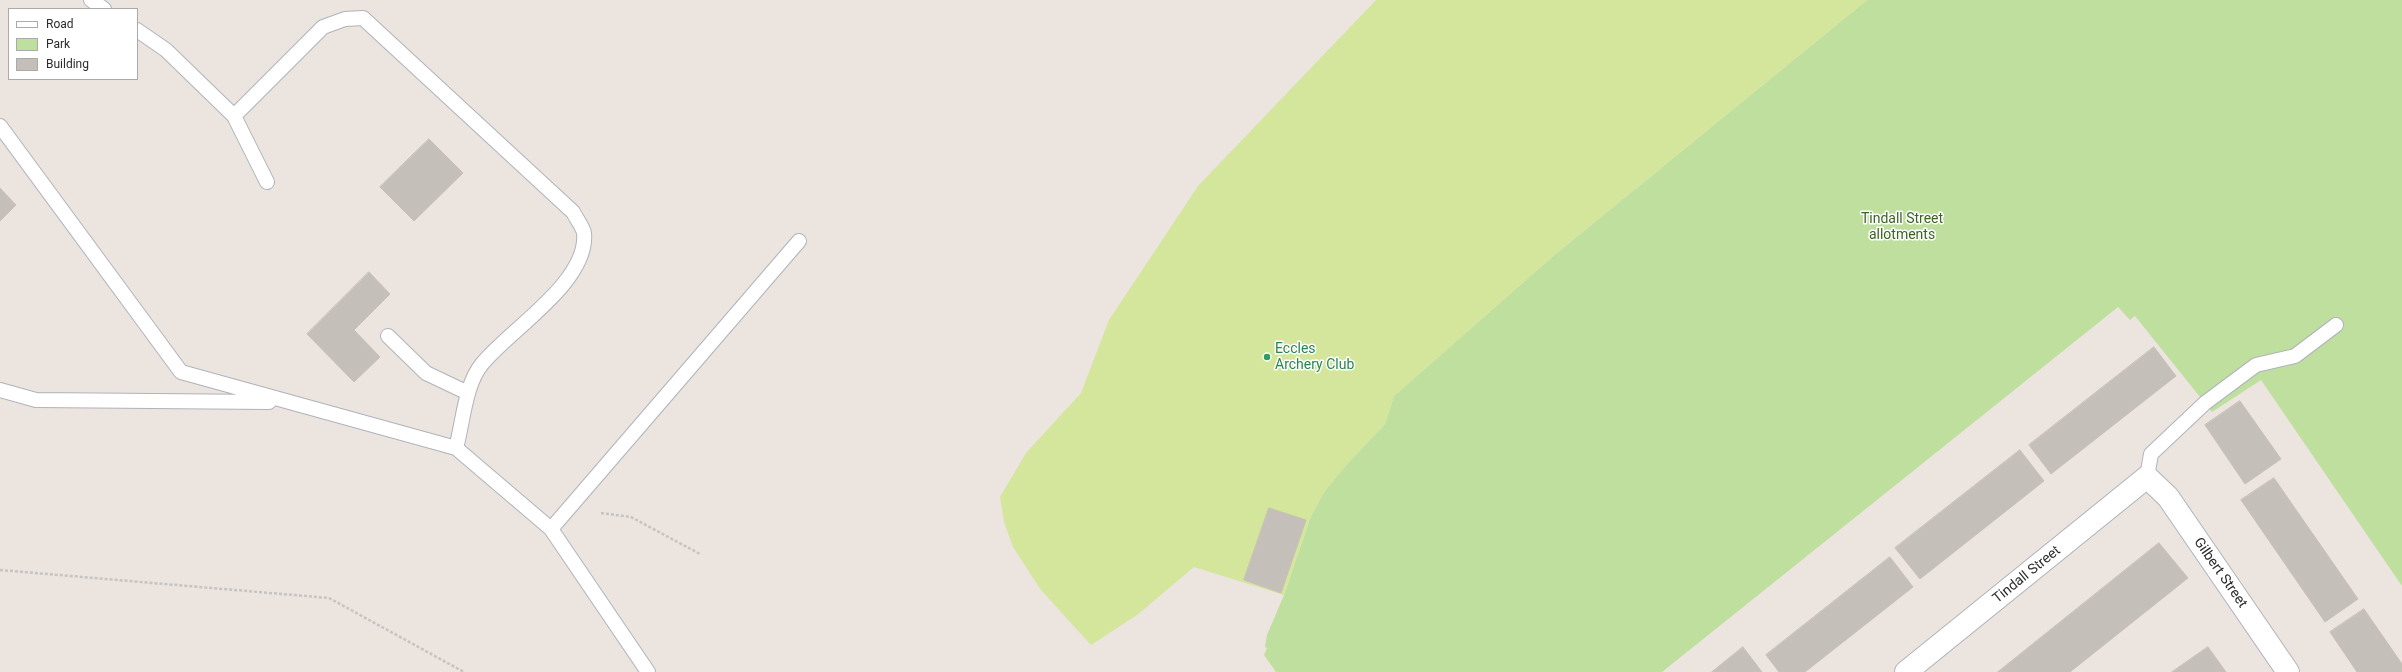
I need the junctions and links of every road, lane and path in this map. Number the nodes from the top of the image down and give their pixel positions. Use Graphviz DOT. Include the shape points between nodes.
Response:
graph roads {
  1 [pos="91,0"];
  2 [pos="103,8"];
  3 [pos="138,31"];
  4 [pos="234,116"];
  5 [pos="0,126"];
  6 [pos="267,182"];
  7 [pos="799,241"];
  8 [pos="2336,325"];
  9 [pos="388,336"];
  10 [pos="0,390"];
  11 [pos="468,393"];
  12 [pos="288,402"];
  13 [pos="456,448"];
  14 [pos="2147,477"];
  15 [pos="569,508"];
  16 [pos="551,529"];
  17 [pos="700,554"];
  18 [pos="0,570"];
  19 [pos="1920,668"];
  20 [pos="464,672"];
  21 [pos="648,672"];
  22 [pos="2288,672"];
  1 -- 2 [label="lane"];
  3 -- 4 [label="lane" via="166,50"];
  4 -- 6 [label="lane"];
  4 -- 11 [label="lane" via="323,27 344,19 363,18 573,212 584,232 581,258 562,287 481,365"];
  5 -- 12 [label="lane" via="181,372"];
  7 -- 15 [label="lane"];
  8 -- 14 [label="lane" via="2295,356 2256,365 2206,403 2151,454"];
  9 -- 11 [label="lane" via="426,374"];
  10 -- 12 [label="lane" via="36,400"];
  11 -- 13 [label="lane"];
  12 -- 13 [label="lane"];
  13 -- 16 [label="lane"];
  14 -- 19 [label="street, Tindall Street"];
  14 -- 22 [label="street, Gilbert Street" via="2168,497"];
  15 -- 16 [label="lane"];
  15 -- 17 [label="path" via="631,517"];
  16 -- 21 [label="lane"];
  18 -- 20 [label="path" via="329,598"];
}
